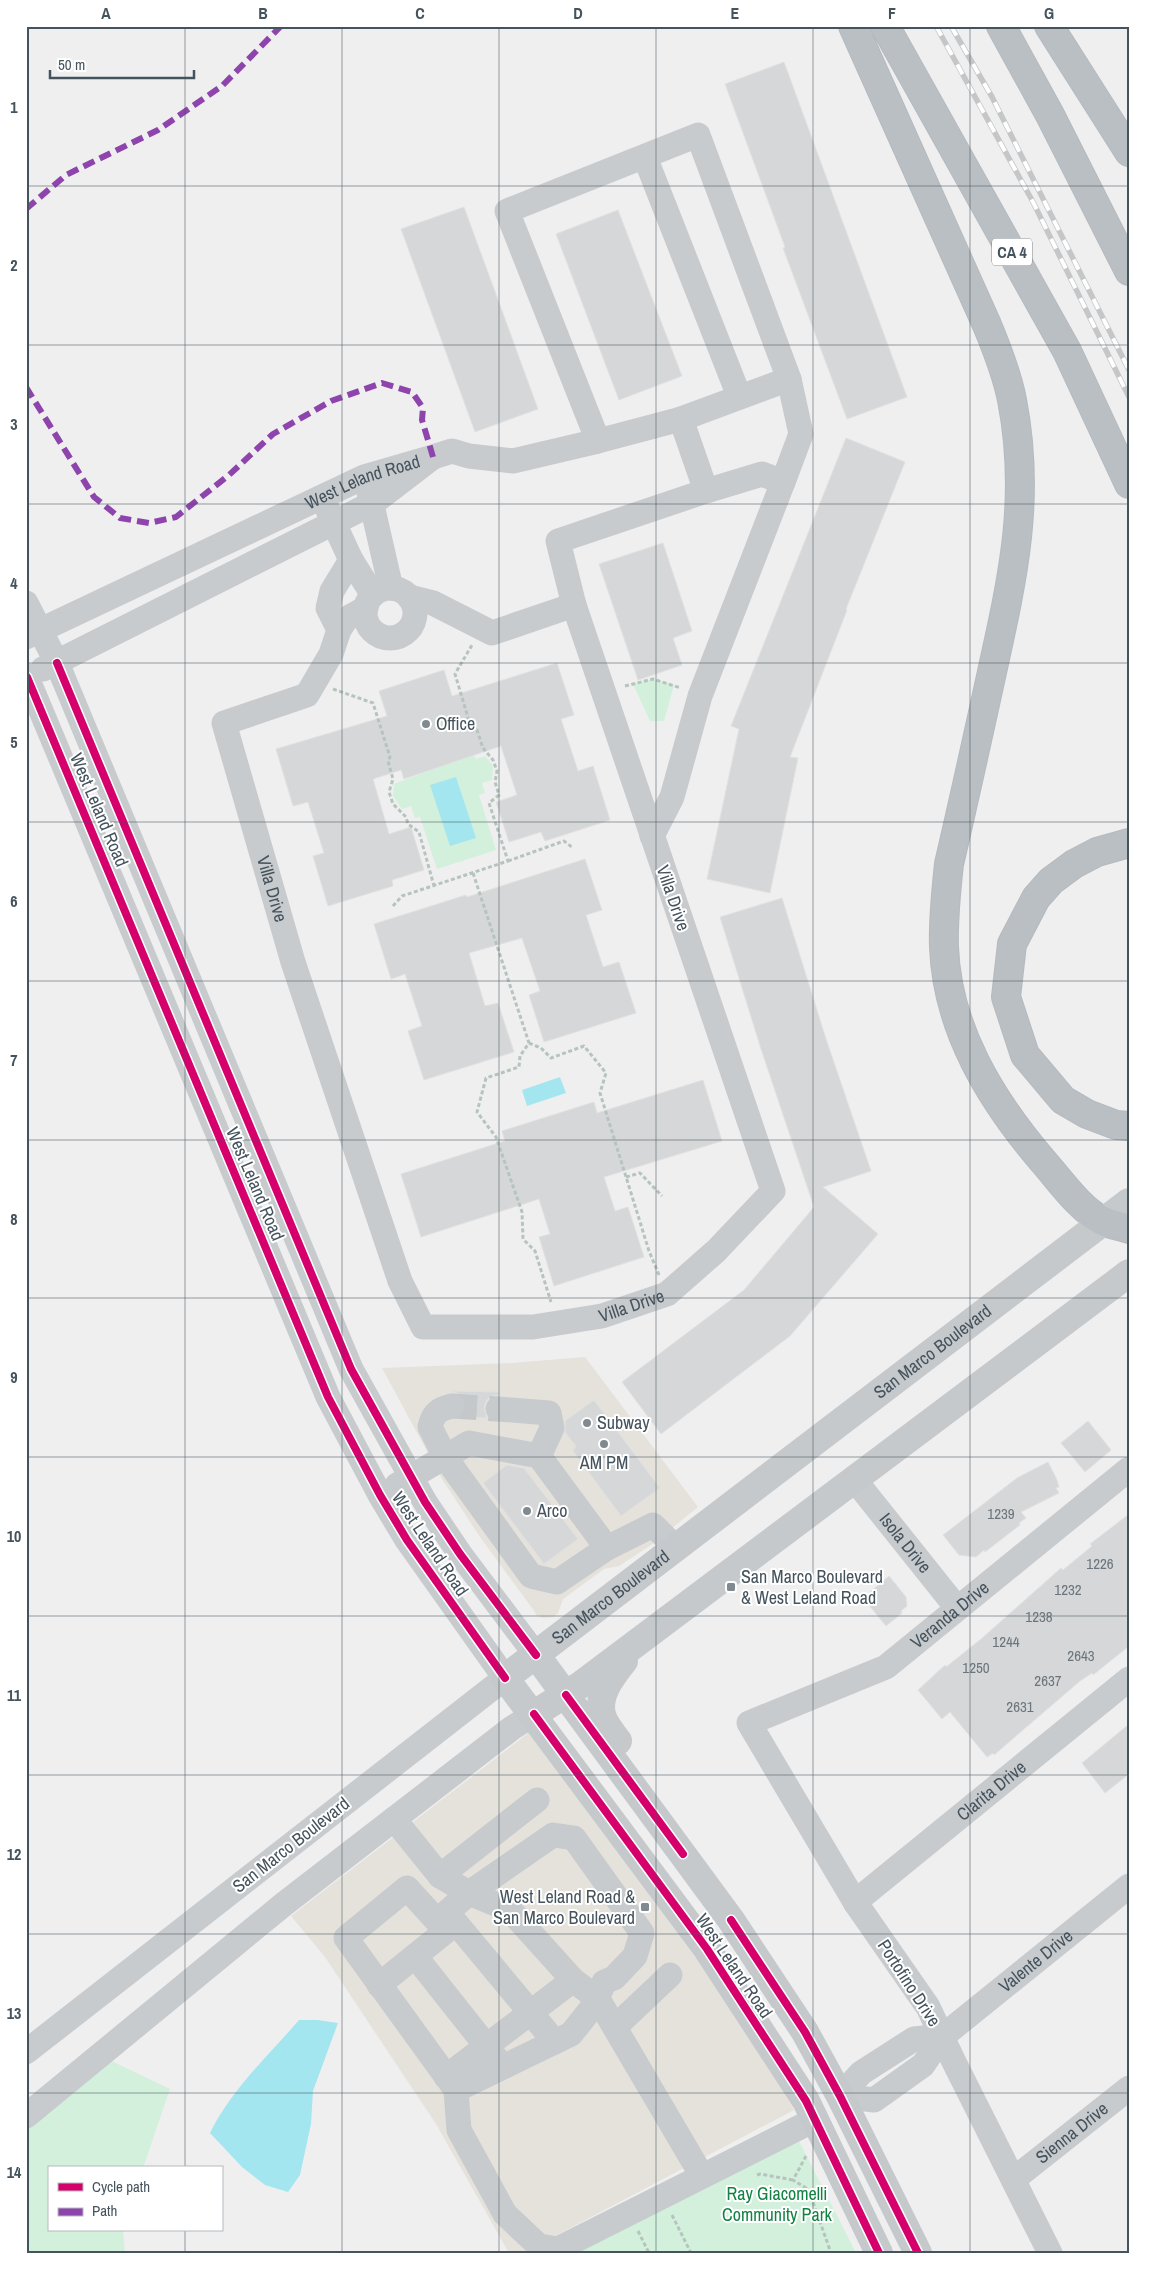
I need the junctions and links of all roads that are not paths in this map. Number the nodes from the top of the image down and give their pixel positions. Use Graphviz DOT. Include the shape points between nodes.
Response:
graph roads {
  1 [pos="853,26"];
  2 [pos="885,26"];
  3 [pos="1000,26"];
  4 [pos="1049,26"];
  5 [pos="1129,152"];
  6 [pos="645,157"];
  7 [pos="1129,271"];
  8 [pos="789,379"];
  9 [pos="739,396"];
  10 [pos="680,419"];
  11 [pos="598,441"];
  12 [pos="432,457"];
  13 [pos="364,477"];
  14 [pos="783,482"];
  15 [pos="1129,484"];
  16 [pos="706,491"];
  17 [pos="323,497"];
  18 [pos="373,503"];
  19 [pos="333,523"];
  20 [pos="351,560"];
  21 [pos="26,603"];
  22 [pos="382,603"];
  23 [pos="574,605"];
  24 [pos="339,630"];
  25 [pos="34,634"];
  26 [pos="331,654"];
  27 [pos="57,663"];
  28 [pos="27,676"];
  29 [pos="652,836"];
  30 [pos="1129,843"];
  31 [pos="1129,1126"];
  32 [pos="1129,1202"];
  33 [pos="1103,1221"];
  34 [pos="1129,1229"];
  35 [pos="1129,1273"];
  36 [pos="452,1406"];
  37 [pos="498,1409"];
  38 [pos="539,1456"];
  39 [pos="446,1457"];
  40 [pos="1129,1468"];
  41 [pos="410,1478"];
  42 [pos="854,1479"];
  43 [pos="380,1496"];
  44 [pos="607,1548"];
  45 [pos="676,1548"];
  46 [pos="958,1608"];
  47 [pos="641,1640"];
  48 [pos="536,1655"];
  49 [pos="505,1678"];
  50 [pos="1129,1679"];
  51 [pos="566,1695"];
  52 [pos="534,1714"];
  53 [pos="749,1723"];
  54 [pos="537,1800"];
  55 [pos="394,1819"];
  56 [pos="440,1876"];
  57 [pos="1129,1886"];
  58 [pos="469,1893"];
  59 [pos="855,1902"];
  60 [pos="731,1920"];
  61 [pos="441,1926"];
  62 [pos="707,1949"];
  63 [pos="415,1956"];
  64 [pos="670,1975"];
  65 [pos="573,1980"];
  66 [pos="380,1985"];
  67 [pos="601,1991"];
  68 [pos="532,2013"];
  69 [pos="614,2027"];
  70 [pos="943,2036"];
  71 [pos="555,2042"];
  72 [pos="487,2046"];
  73 [pos="26,2052"];
  74 [pos="503,2067"];
  75 [pos="451,2084"];
  76 [pos="1129,2088"];
  77 [pos="840,2096"];
  78 [pos="26,2116"];
  79 [pos="816,2119"];
  80 [pos="702,2176"];
  81 [pos="1014,2179"];
  82 [pos="558,2251"];
  83 [pos="879,2253"];
  84 [pos="911,2253"];
  85 [pos="918,2253"];
  86 [pos="1050,2253"];
  1 -- 33 [label="highway" via="988,325 1007,380 1018,436 1020,516 1013,577 949,864 944,949 951,994 964,1039 981,1077 1004,1113 1076,1200"];
  2 -- 15 [label="highway, CA 4" via="1067,352"];
  3 -- 7 [label="highway" via="1050,115"];
  4 -- 5 [label="highway"];
  6 -- 8 [label="street" via="698,135"];
  6 -- 9 [label="street"];
  6 -- 11 [label="street" via="507,211"];
  8 -- 9 [label="street"];
  8 -- 14 [label="street" via="801,434"];
  9 -- 10 [label="street"];
  10 -- 11 [label="street"];
  10 -- 16 [label="street"];
  11 -- 12 [label="street" via="514,461 452,451"];
  12 -- 13 [label="street, West Leland Road"];
  12 -- 18 [label="street, West Leland Road"];
  13 -- 17 [label="street, West Leland Road"];
  13 -- 18 [label="street"];
  14 -- 16 [label="street" via="762,474"];
  14 -- 29 [label="street" via="700,696 672,797"];
  16 -- 23 [label="street, Villa Drive" via="558,541"];
  17 -- 19 [label="street"];
  17 -- 25 [label="street, West Leland Road"];
  18 -- 19 [label="street, West Leland Road"];
  18 -- 22 [label="street"];
  19 -- 20 [label="street"];
  19 -- 27 [label="street, West Leland Road"];
  20 -- 22 [label="street"];
  20 -- 24 [label="street" via="332,591 328,608"];
  21 -- 25 [label="street, West Leland Road"];
  22 -- 23 [label="street" via="433,603 492,632"];
  22 -- 24 [label="street, Villa Drive" via="346,619"];
  22 -- 26 [label="street, Villa Drive"];
  23 -- 29 [label="street, Villa Drive"];
  24 -- 26 [label="street, Villa Drive"];
  25 -- 27 [label="street, West Leland Road"];
  26 -- 29 [label="street, Villa Drive" via="308,695 224,723 293,962 400,1281 423,1327 533,1327 602,1316 667,1294 716,1251 773,1191"];
  27 -- 28 [label="street, West Leland Road"];
  27 -- 41 [label="street, West Leland Road" via="351,1369"];
  28 -- 43 [label="street, West Leland Road" via="328,1397"];
  30 -- 31 [label="highway" via="1097,852 1074,864 1036,898 1012,944 1006,997 1026,1055 1063,1100 1088,1114 1116,1125"];
  32 -- 33 [label="main road, San Marco Boulevard"];
  33 -- 34 [label="highway"];
  33 -- 45 [label="main road, San Marco Boulevard"];
  35 -- 42 [label="main road"];
  36 -- 39 [label="street" via="442,1408 432,1416 430,1427"];
  37 -- 38 [label="street" via="548,1413 552,1428"];
  38 -- 39 [label="street" via="469,1443"];
  38 -- 44 [label="street"];
  39 -- 41 [label="street"];
  39 -- 44 [label="street" via="531,1576 556,1582"];
  40 -- 46 [label="street, Veranda Drive"];
  41 -- 43 [label="street"];
  41 -- 48 [label="street, West Leland Road" via="460,1554"];
  42 -- 46 [label="street, Isola Drive"];
  42 -- 47 [label="main road"];
  43 -- 49 [label="street, West Leland Road" via="406,1540"];
  44 -- 45 [label="street" via="653,1525"];
  45 -- 48 [label="main road, San Marco Boulevard"];
  46 -- 53 [label="street, Veranda Drive" via="886,1667"];
  47 -- 51 [label="main road"];
  47 -- 60 [label="main road" via="602,1695 602,1716 688,1838"];
  48 -- 49 [label="main road, San Marco Boulevard"];
  48 -- 51 [label="main road, West Leland Road"];
  49 -- 52 [label="main road, West Leland Road"];
  49 -- 73 [label="street, San Marco Boulevard"];
  50 -- 59 [label="street, Clarita Drive"];
  51 -- 52 [label="main road"];
  51 -- 60 [label="main road, West Leland Road"];
  52 -- 55 [label="street"];
  52 -- 62 [label="main road, West Leland Road"];
  53 -- 59 [label="street, Portofino Drive"];
  54 -- 56 [label="street"];
  55 -- 56 [label="street"];
  55 -- 78 [label="street" via="284,1904"];
  56 -- 58 [label="street"];
  57 -- 70 [label="street, Valente Drive"];
  58 -- 61 [label="street"];
  58 -- 65 [label="street" via="510,1910"];
  58 -- 67 [label="street" via="553,1835 574,1838 642,1933 610,1964 604,1974"];
  59 -- 70 [label="street, Portofino Drive" via="928,2007"];
  60 -- 77 [label="main road, West Leland Road" via="805,2032"];
  61 -- 63 [label="street"];
  61 -- 66 [label="street" via="407,1888 346,1938"];
  61 -- 68 [label="street" via="456,1923"];
  62 -- 77 [label="main road" via="738,1964 810,2079 824,2096"];
  62 -- 79 [label="main road, West Leland Road"];
  63 -- 66 [label="street"];
  63 -- 72 [label="street"];
  64 -- 69 [label="street"];
  65 -- 67 [label="street"];
  65 -- 68 [label="street"];
  66 -- 75 [label="street"];
  67 -- 69 [label="street"];
  67 -- 71 [label="street" via="571,2034"];
  68 -- 71 [label="street"];
  68 -- 72 [label="street"];
  69 -- 80 [label="street"];
  70 -- 77 [label="street, Valente Drive" via="923,2065 874,2100"];
  70 -- 81 [label="street, Portofino Drive"];
  71 -- 74 [label="street"];
  72 -- 74 [label="street"];
  72 -- 75 [label="street"];
  74 -- 75 [label="street"];
  75 -- 82 [label="street" via="459,2130 505,2214 539,2246"];
  76 -- 81 [label="street, Sienna Drive"];
  77 -- 85 [label="main road, West Leland Road"];
  79 -- 80 [label="street"];
  79 -- 83 [label="main road, West Leland Road"];
  79 -- 84 [label="main road" via="837,2128 850,2145 898,2240"];
  80 -- 82 [label="street"];
  81 -- 86 [label="street, Portofino Drive"];
}
